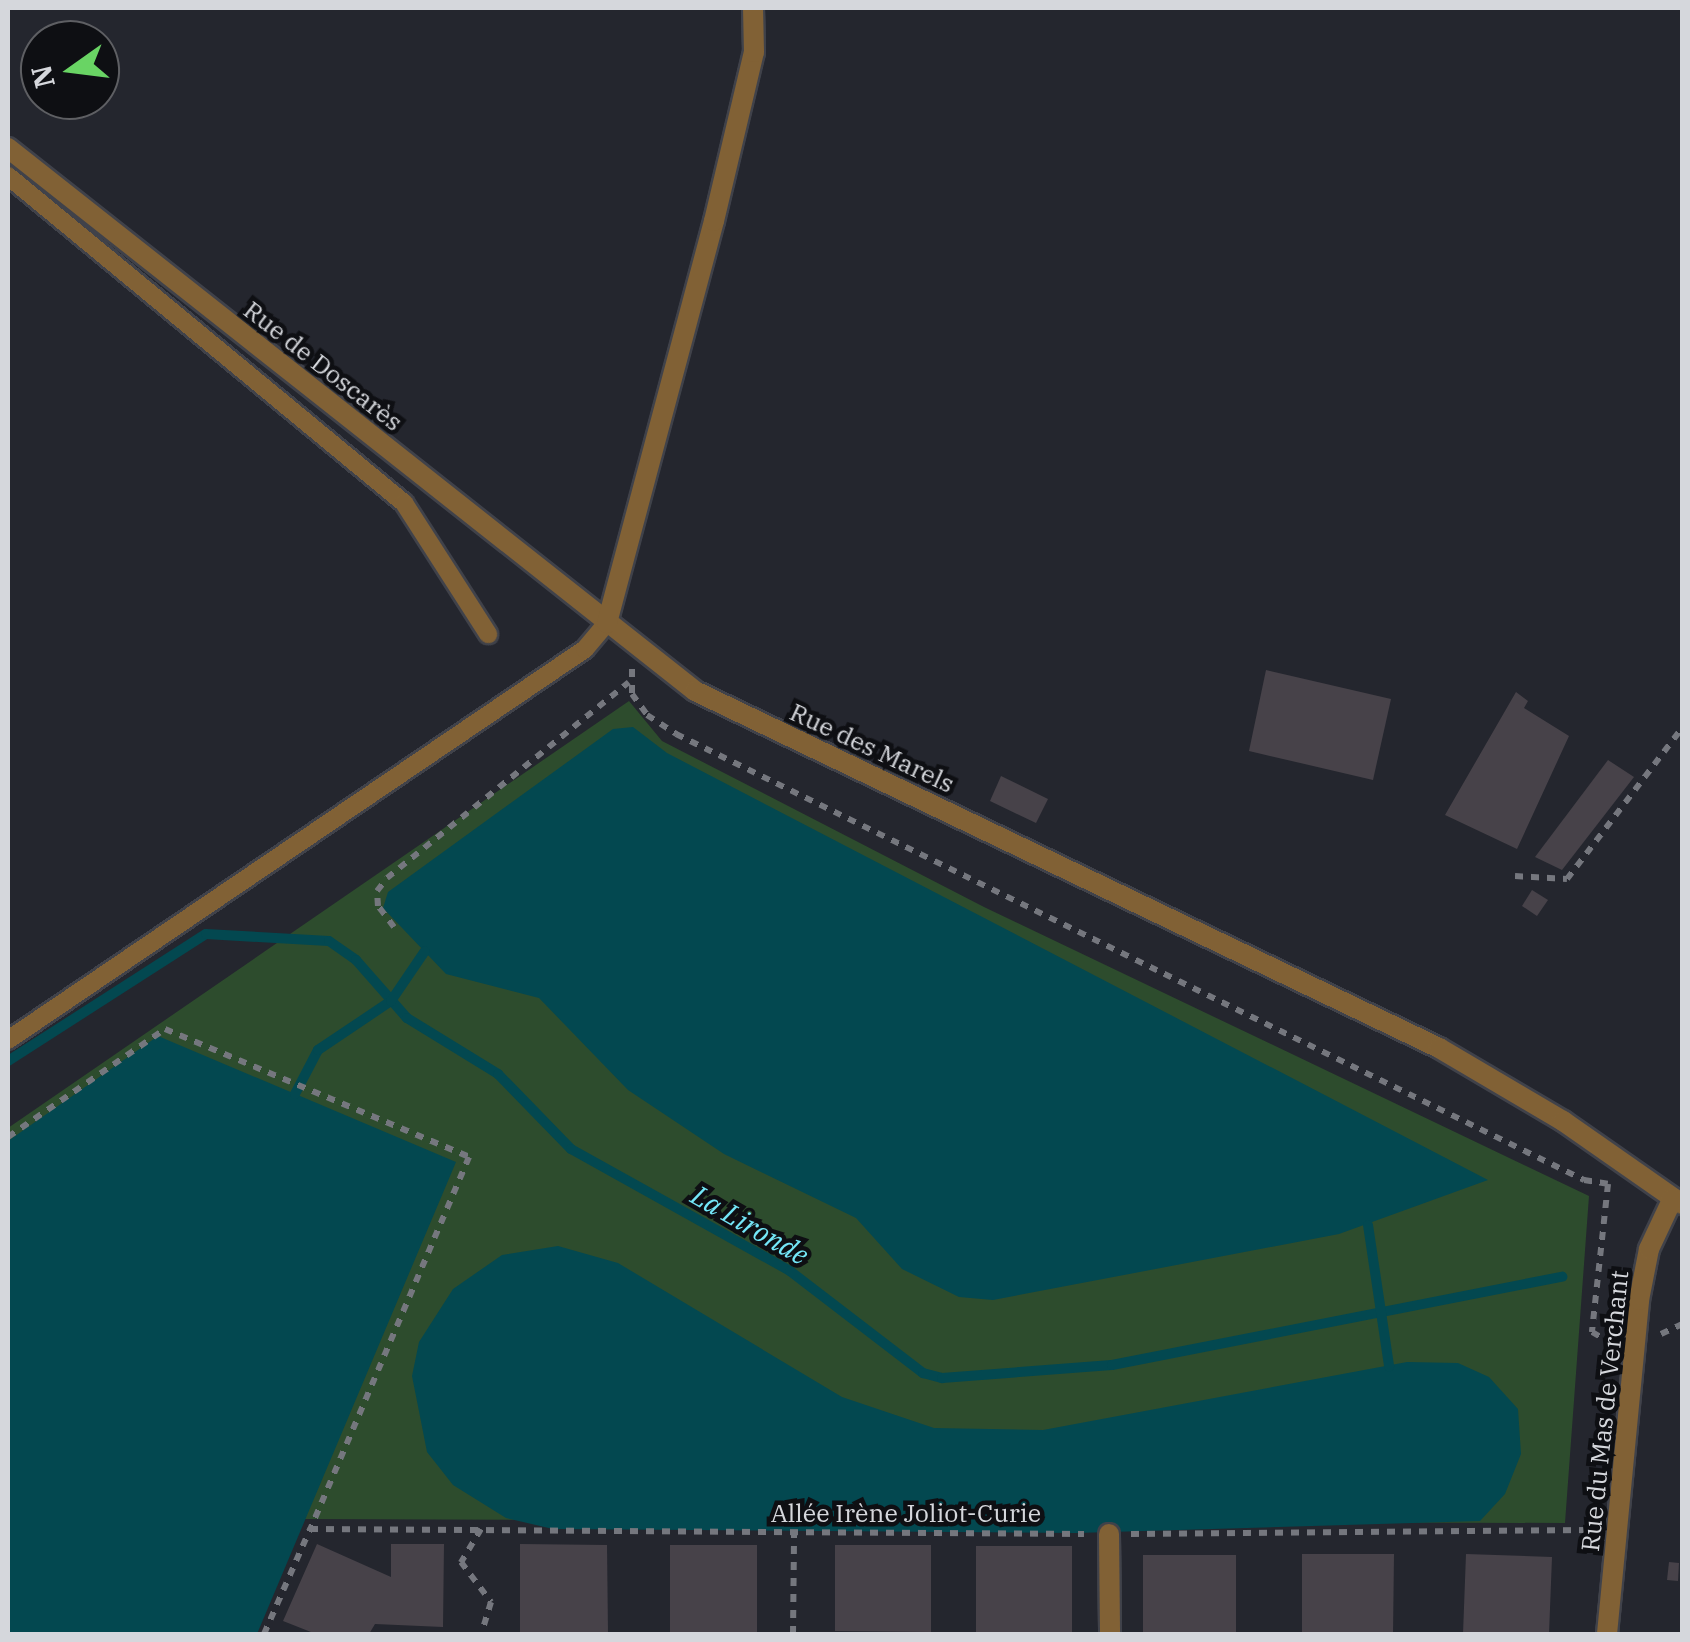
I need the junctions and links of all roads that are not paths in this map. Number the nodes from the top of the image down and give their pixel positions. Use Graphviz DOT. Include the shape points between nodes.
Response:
graph roads {
  1 [pos="753,8"];
  2 [pos="8,148"];
  3 [pos="8,176"];
  4 [pos="606,623"];
  5 [pos="488,634"];
  6 [pos="8,1040"];
  7 [pos="1678,1201"];
  8 [pos="1109,1534"];
  9 [pos="1110,1634"];
  10 [pos="1607,1634"];
  1 -- 4 [label="street" via="754,52 714,221"];
  2 -- 4 [label="street, Rue de Doscarès"];
  3 -- 5 [label="lane" via="404,503"];
  4 -- 6 [label="lane" via="585,649"];
  4 -- 7 [label="street, Rue des Marels" via="695,691 1468,1063"];
  7 -- 10 [label="street, Rue du Mas de Verchant" via="1649,1249"];
  8 -- 9 [label="street"];
}
